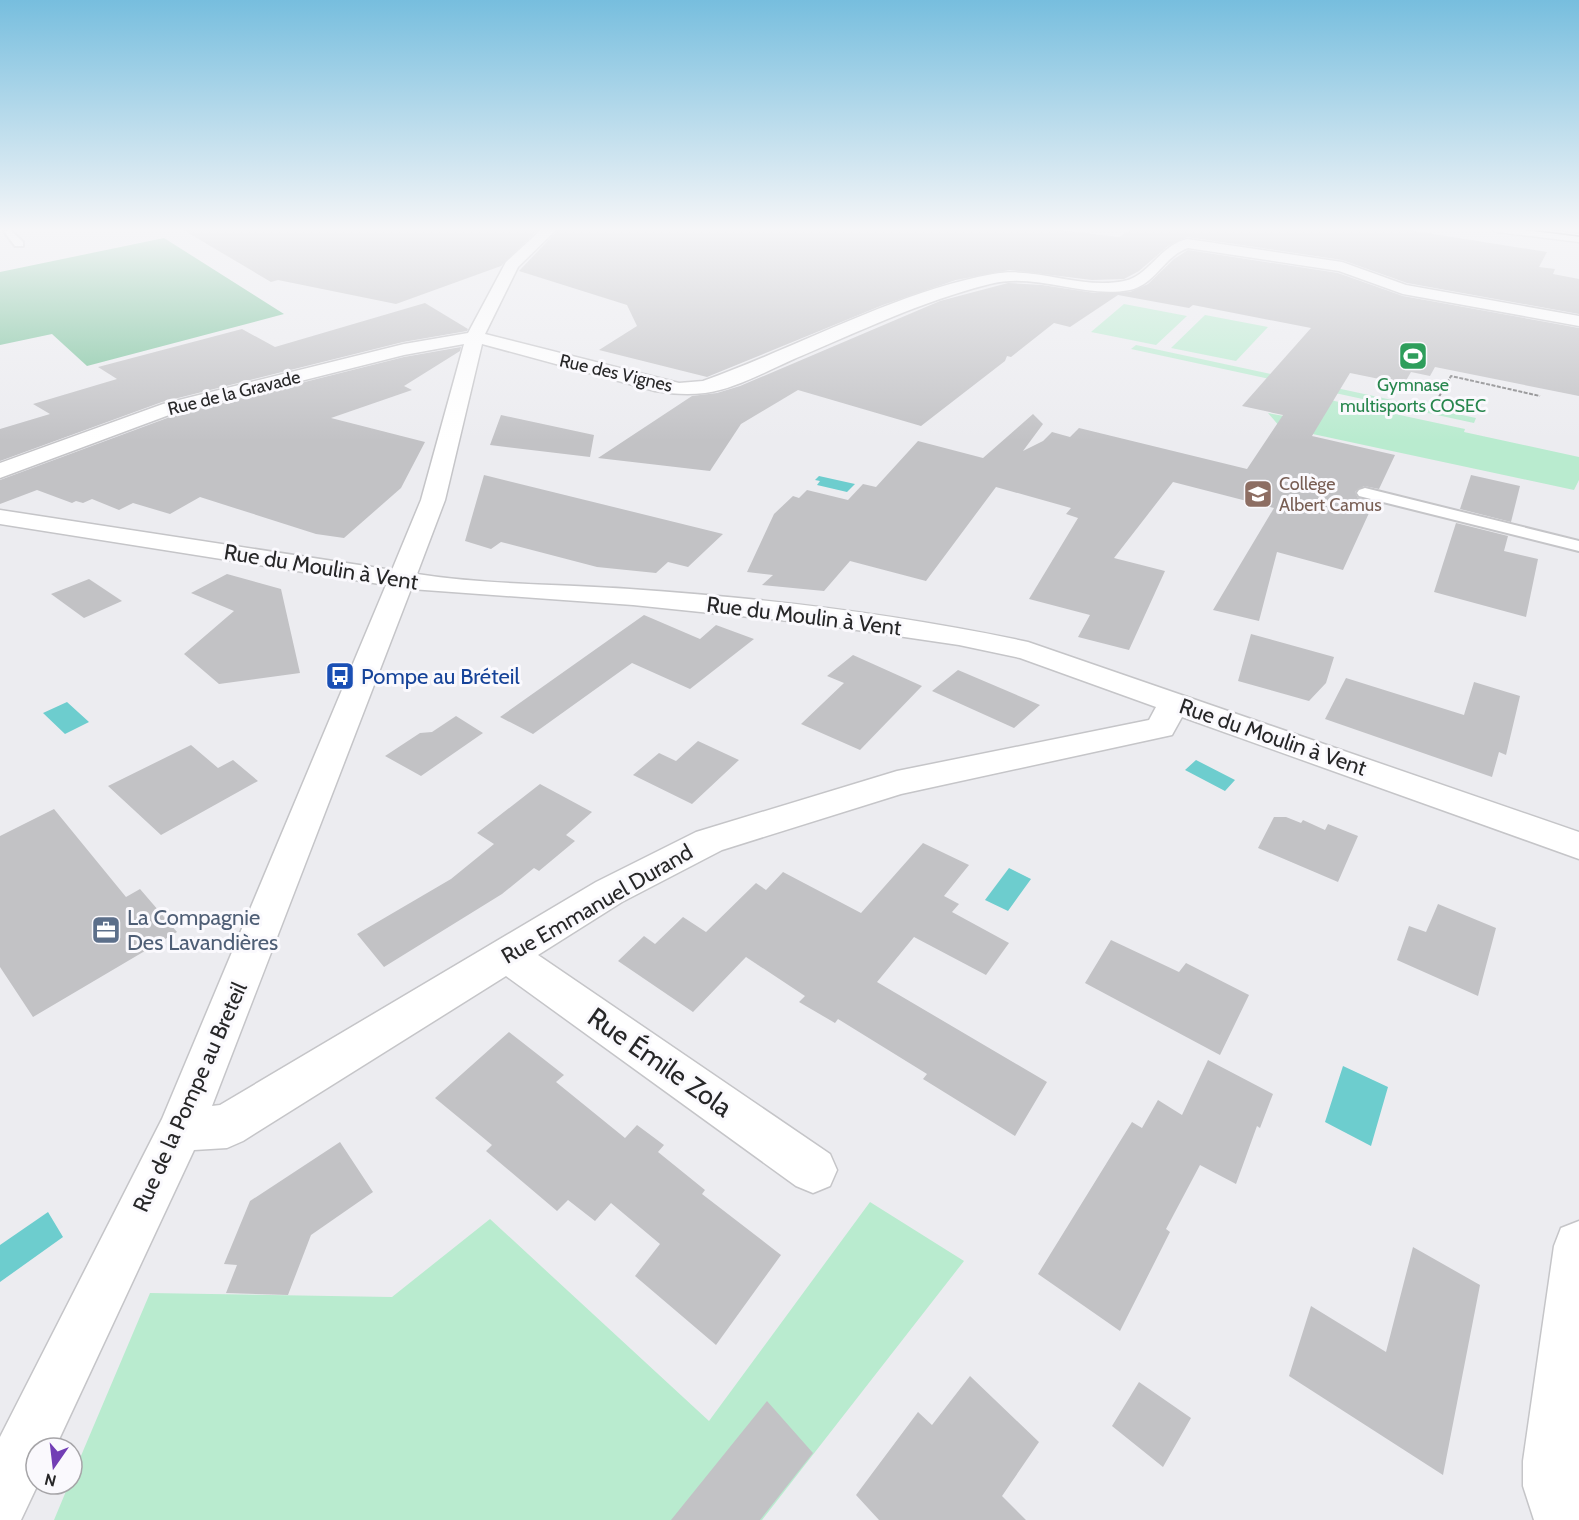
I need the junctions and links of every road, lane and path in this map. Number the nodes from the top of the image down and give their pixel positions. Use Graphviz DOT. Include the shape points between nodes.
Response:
graph roads {
  1 [pos="494,299"];
  2 [pos="928,299"];
  3 [pos="1458,299"];
  4 [pos="1579,321"];
  5 [pos="475,337"];
  6 [pos="1540,396"];
  7 [pos="1436,402"];
  8 [pos="0,471"];
  9 [pos="1365,493"];
  10 [pos="0,517"];
  11 [pos="1579,546"];
  12 [pos="401,580"];
  13 [pos="1174,703"];
  14 [pos="1579,846"];
  15 [pos="507,955"];
  16 [pos="180,1130"];
  17 [pos="813,1170"];
  18 [pos="1579,1246"];
  19 [pos="0,1499"];
  20 [pos="1564,1520"];
  1 -- 5 [label="street, Rue de la Pompe au Breteil"];
  2 -- 5 [label="street, Rue des Vignes" via="706,387 679,389 655,385"];
  3 -- 4 [label="street, Rue des Vignes"];
  5 -- 8 [label="street, Rue de la Gravade" via="404,350 170,408"];
  5 -- 12 [label="street, Rue de la Pompe au Breteil" via="433,500"];
  6 -- 7 [label="path" via="1451,376"];
  9 -- 11 [label="lane"];
  10 -- 12 [label="street, Rue du Moulin à Vent"];
  12 -- 13 [label="street, Rue du Moulin à Vent" via="633,597 917,629 1028,651"];
  12 -- 16 [label="street, Rue de la Pompe au Breteil"];
  13 -- 14 [label="street, Rue du Moulin à Vent"];
  13 -- 15 [label="street, Rue Emmanuel Durand" via="1161,728 897,783 709,841 609,892"];
  15 -- 16 [label="street, Rue Emmanuel Durand" via="226,1126"];
  15 -- 17 [label="street, Rue Émile Zola"];
  16 -- 19 [label="street, Rue de la Pompe au Breteil"];
  18 -- 20 [label="street" via="1552,1461 1552,1486"];
}
